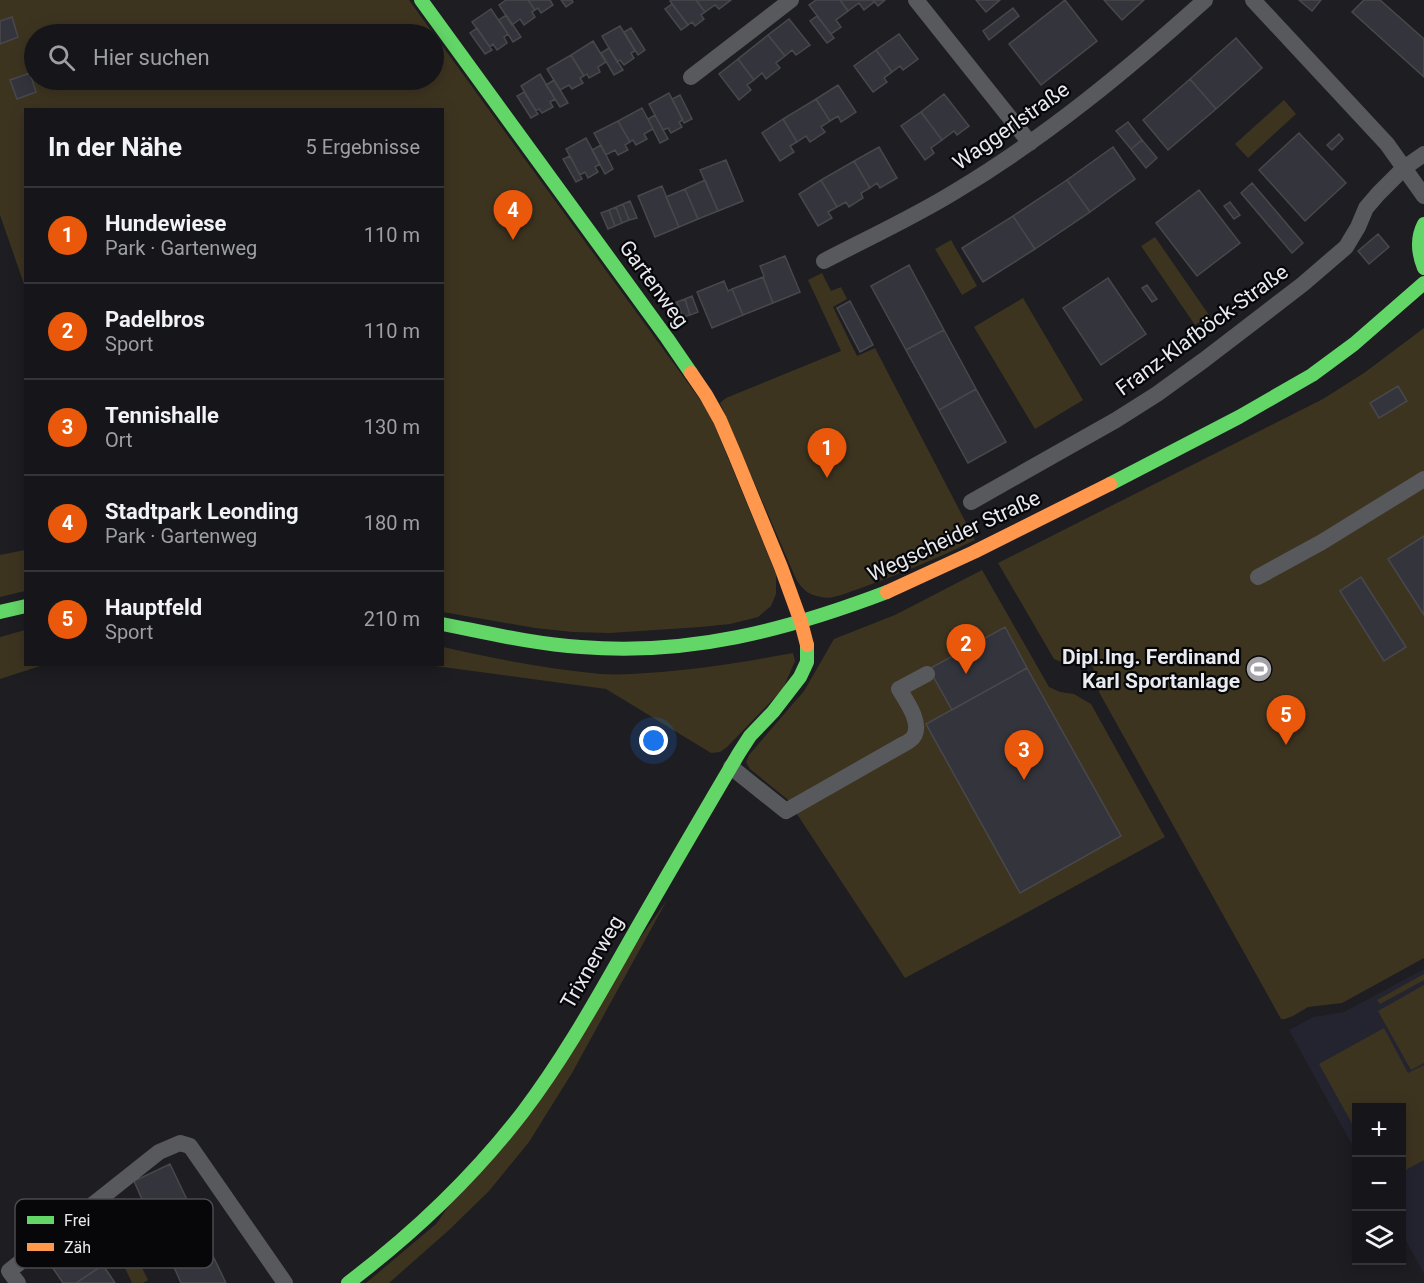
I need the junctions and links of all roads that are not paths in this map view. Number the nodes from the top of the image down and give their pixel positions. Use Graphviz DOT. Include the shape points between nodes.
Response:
graph roads {
  1 [pos="421,0"];
  2 [pos="916,0"];
  3 [pos="1205,0"];
  4 [pos="1253,0"];
  5 [pos="789,2"];
  6 [pos="438,24"];
  7 [pos="444,32"];
  8 [pos="691,77"];
  9 [pos="1030,143"];
  10 [pos="1424,154"];
  11 [pos="1404,168"];
  12 [pos="1424,196"];
  13 [pos="1424,224"];
  14 [pos="824,261"];
  15 [pos="1424,268"];
  16 [pos="1424,283"];
  17 [pos="1424,479"];
  18 [pos="971,502"];
  19 [pos="1258,577"];
  20 [pos="24,606"];
  21 [pos="0,612"];
  22 [pos="801,622"];
  23 [pos="444,624"];
  24 [pos="927,674"];
  25 [pos="730,767"];
  26 [pos="99,1199"];
  27 [pos="15,1265"];
  28 [pos="18,1283"];
  29 [pos="285,1283"];
  30 [pos="348,1283"];
  1 -- 6 [label="street, Gartenweg"];
  2 -- 9 [label="street"];
  3 -- 9 [label="street, Waggerlstraße" via="1151,48"];
  4 -- 11 [label="street" via="1387,144"];
  5 -- 8 [label="street"];
  7 -- 22 [label="street, Gartenweg" via="706,395 782,567"];
  9 -- 14 [label="street, Waggerlstraße" via="909,219"];
  10 -- 11 [label="street, Franz-Klafböck-Straße"];
  11 -- 12 [label="street"];
  11 -- 18 [label="street, Franz-Klafböck-Straße" via="1366,208 1346,247 1213,354 1116,420"];
  13 -- 15 [label="street" via="1418,241"];
  16 -- 22 [label="street, Wegscheider Straße" via="1328,363 1244,415 958,560 888,592"];
  17 -- 19 [label="street"];
  20 -- 21 [label="street"];
  22 -- 23 [label="street, Wegscheider Straße" via="712,642 616,649 510,638"];
  22 -- 25 [label="street, Trixnerweg" via="808,647 800,677 750,736"];
  24 -- 25 [label="street" via="899,689 916,721 914,737 786,811"];
  25 -- 30 [label="street, Trixnerweg" via="571,1044 537,1092 463,1183 375,1264"];
  26 -- 29 [label="street" via="159,1152 180,1143 190,1146"];
  27 -- 28 [label="street" via="9,1270"];
}
